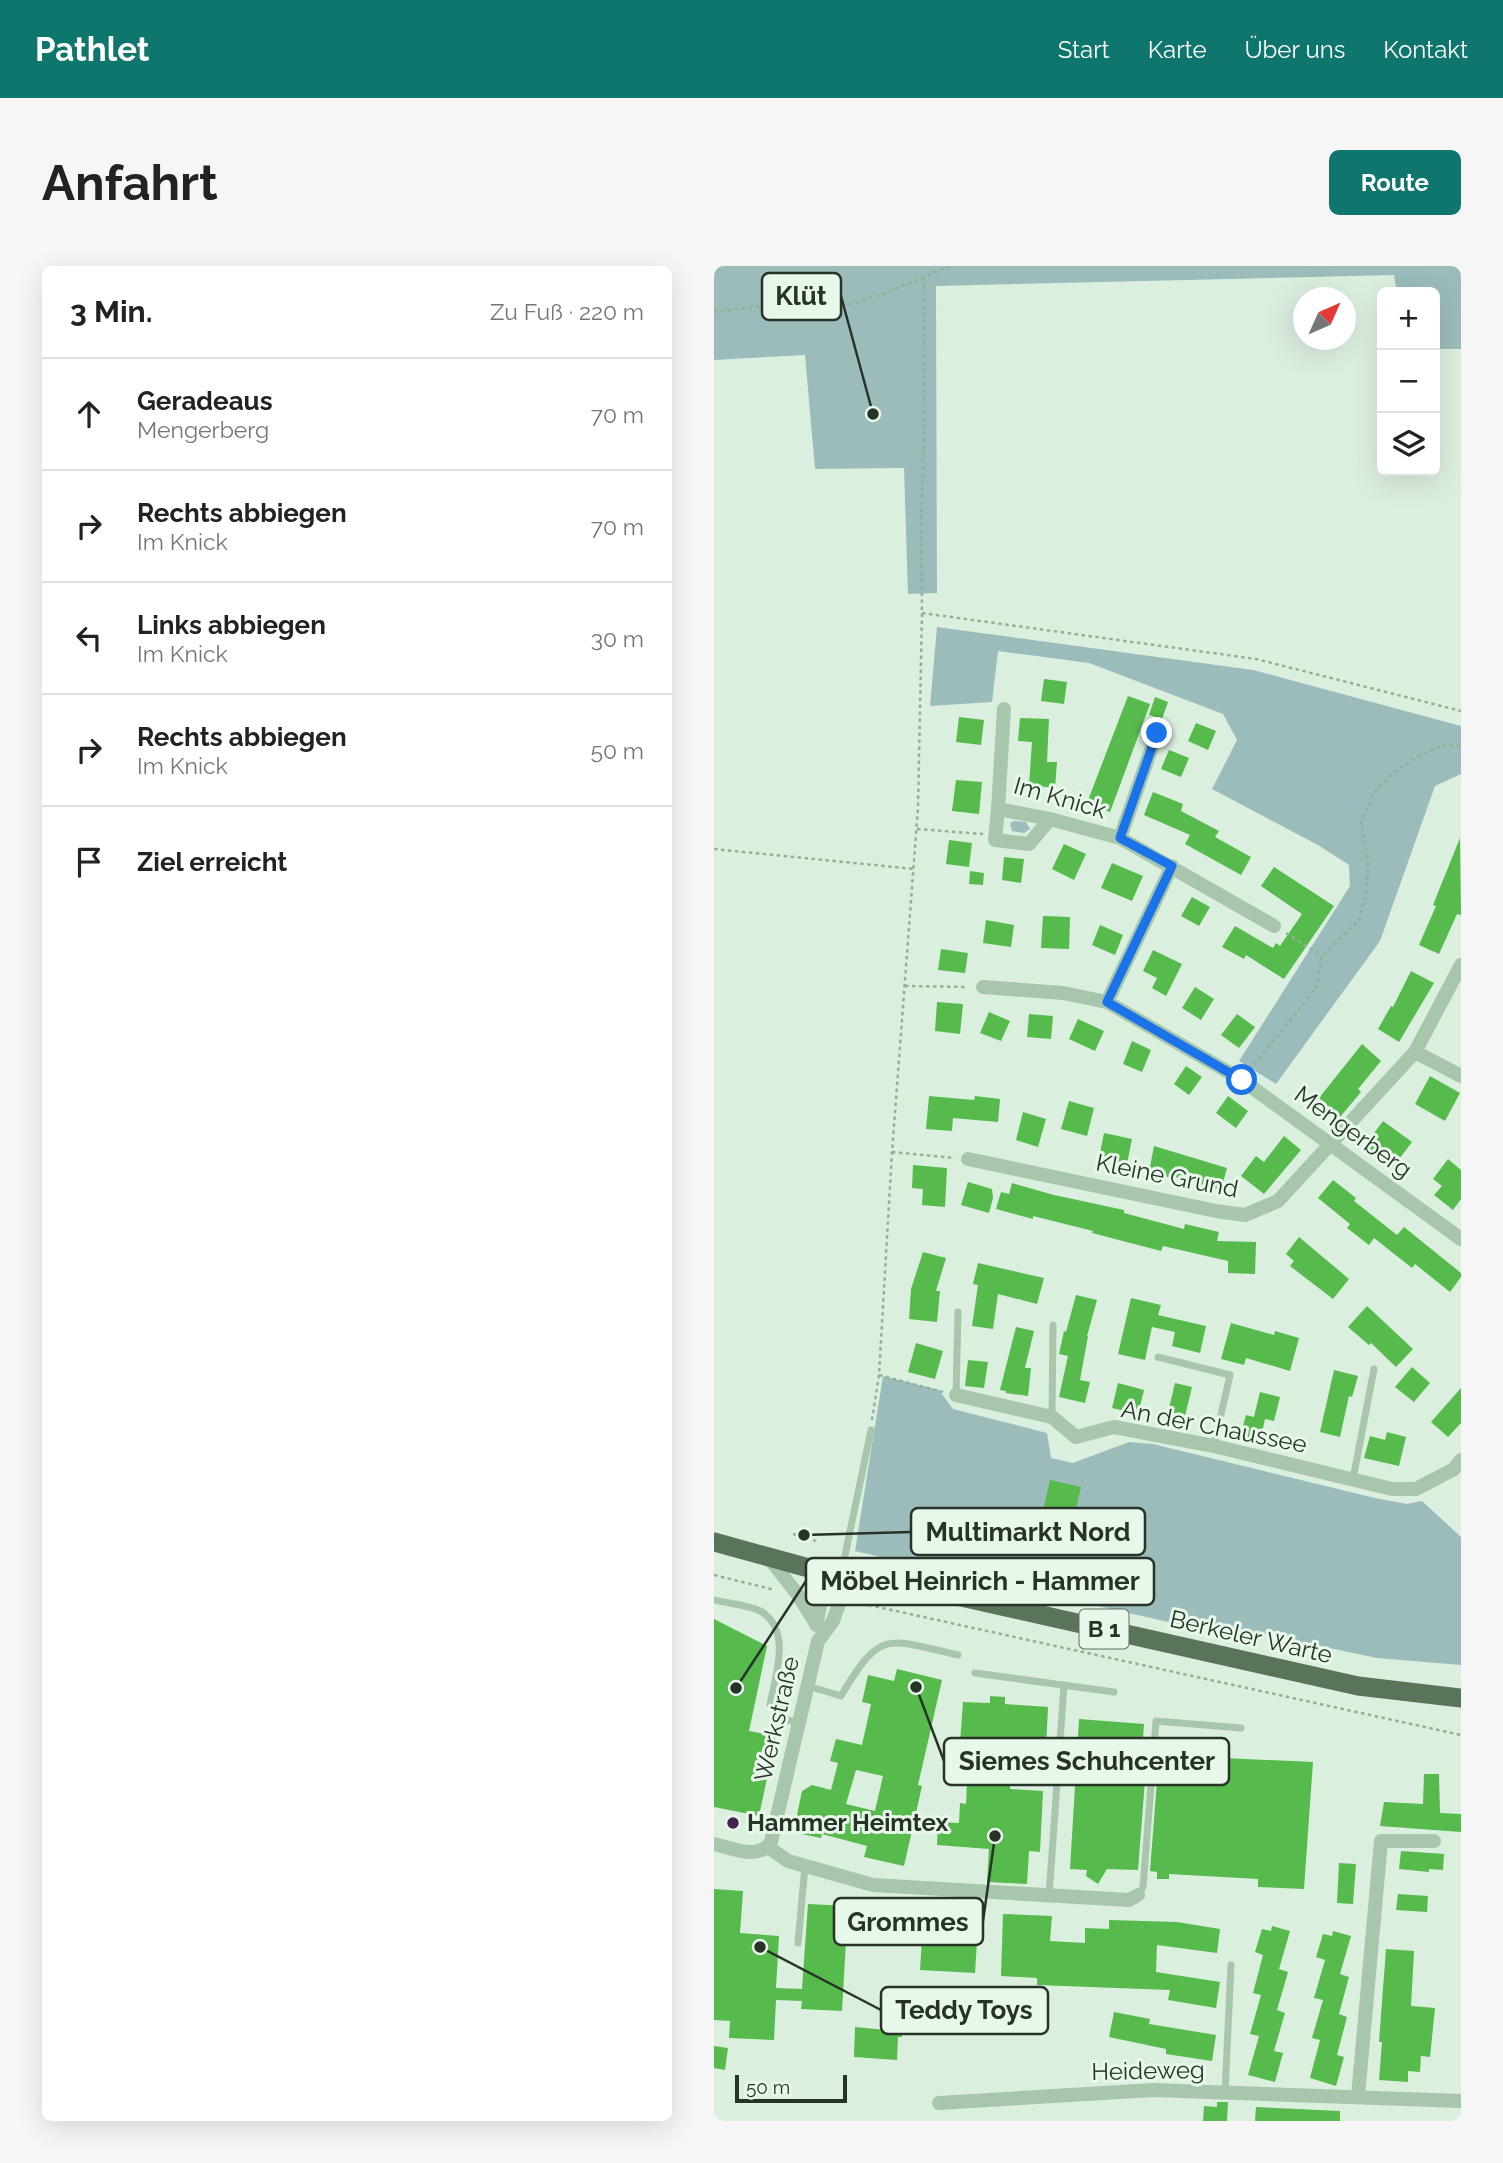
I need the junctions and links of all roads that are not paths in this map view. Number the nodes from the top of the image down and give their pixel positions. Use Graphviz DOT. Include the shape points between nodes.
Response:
graph roads {
  1 [pos="1004,709"];
  2 [pos="1157,733"];
  3 [pos="998,809"];
  4 [pos="1050,819"];
  5 [pos="1120,838"];
  6 [pos="1172,866"];
  7 [pos="1274,926"];
  8 [pos="1461,965"];
  9 [pos="983,987"];
  10 [pos="1107,1002"];
  11 [pos="1415,1052"];
  12 [pos="1461,1076"];
  13 [pos="1332,1144"];
  14 [pos="968,1159"];
  15 [pos="1461,1239"];
  16 [pos="958,1312"];
  17 [pos="1054,1325"];
  18 [pos="1158,1357"];
  19 [pos="1374,1369"];
  20 [pos="956,1395"];
  21 [pos="1052,1417"];
  22 [pos="871,1430"];
  23 [pos="1214,1446"];
  24 [pos="1461,1460"];
  25 [pos="1353,1479"];
  26 [pos="714,1542"];
  27 [pos="746,1549"];
  28 [pos="769,1558"];
  29 [pos="840,1570"];
  30 [pos="714,1600"];
  31 [pos="815,1622"];
  32 [pos="818,1641"];
  33 [pos="958,1655"];
  34 [pos="975,1673"];
  35 [pos="808,1685"];
  36 [pos="1064,1685"];
  37 [pos="1114,1692"];
  38 [pos="1461,1698"];
  39 [pos="799,1722"];
  40 [pos="1241,1728"];
  41 [pos="1434,1841"];
  42 [pos="714,1844"];
  43 [pos="768,1847"];
  44 [pos="805,1866"];
  45 [pos="1138,1895"];
  46 [pos="1049,1896"];
  47 [pos="798,1943"];
  48 [pos="1231,1965"];
  49 [pos="1224,2092"];
  50 [pos="1358,2096"];
  51 [pos="1461,2101"];
  52 [pos="939,2103"];
  1 -- 3 [label="street, Im Knick"];
  2 -- 5 [label="street, Im Knick"];
  3 -- 4 [label="street, Im Knick"];
  3 -- 4 [label="street" via="995,840 1029,844"];
  4 -- 5 [label="street, Im Knick"];
  5 -- 6 [label="street, Im Knick"];
  6 -- 7 [label="street, Im Knick"];
  6 -- 10 [label="street"];
  8 -- 11 [label="street, Kleine Grund"];
  9 -- 10 [label="street, Mengerberg" via="1063,993"];
  10 -- 13 [label="street, Mengerberg" via="1242,1080"];
  11 -- 12 [label="street"];
  11 -- 13 [label="street, Kleine Grund"];
  13 -- 14 [label="street, Kleine Grund" via="1278,1201 1245,1215"];
  13 -- 15 [label="street, Mengerberg"];
  16 -- 20 [label="lane"];
  17 -- 21 [label="lane"];
  18 -- 23 [label="lane" via="1230,1375"];
  19 -- 25 [label="lane"];
  20 -- 21 [label="street, An der Chaussee"];
  21 -- 23 [label="street, An der Chaussee" via="1076,1437 1114,1427"];
  22 -- 29 [label="lane"];
  23 -- 25 [label="street, An der Chaussee"];
  24 -- 25 [label="street, An der Chaussee" via="1454,1469 1416,1489 1392,1489"];
  26 -- 27 [label="main road, Berkeler Warte / B 1"];
  27 -- 28 [label="main road, Berkeler Warte / B 1"];
  27 -- 29 [label="main road, Berkeler Warte / B 1" via="775,1546 812,1555"];
  28 -- 29 [label="main road, Berkeler Warte / B 1"];
  28 -- 31 [label="street"];
  29 -- 31 [label="street, Werkstraße"];
  29 -- 32 [label="street, Werkstraße" via="841,1600 833,1622"];
  29 -- 38 [label="main road, Berkeler Warte / B 1" via="1358,1686"];
  30 -- 39 [label="lane" via="762,1611 776,1629 780,1648 770,1704 786,1720"];
  31 -- 32 [label="street, Werkstraße"];
  32 -- 35 [label="street, Werkstraße"];
  33 -- 35 [label="lane" via="896,1641 874,1648 841,1696"];
  34 -- 36 [label="lane"];
  35 -- 39 [label="street, Werkstraße"];
  36 -- 37 [label="lane"];
  36 -- 46 [label="lane"];
  39 -- 43 [label="street, Werkstraße"];
  40 -- 45 [label="lane" via="1156,1721 1143,1887"];
  41 -- 50 [label="street" via="1381,1841"];
  42 -- 43 [label="street" via="753,1853"];
  43 -- 44 [label="street"];
  44 -- 46 [label="street" via="873,1885"];
  44 -- 47 [label="lane"];
  45 -- 46 [label="street" via="1129,1900"];
  48 -- 49 [label="lane"];
  49 -- 50 [label="street, Heideweg"];
  49 -- 52 [label="street, Heideweg" via="1153,2090"];
  50 -- 51 [label="street, Heideweg"];
}
